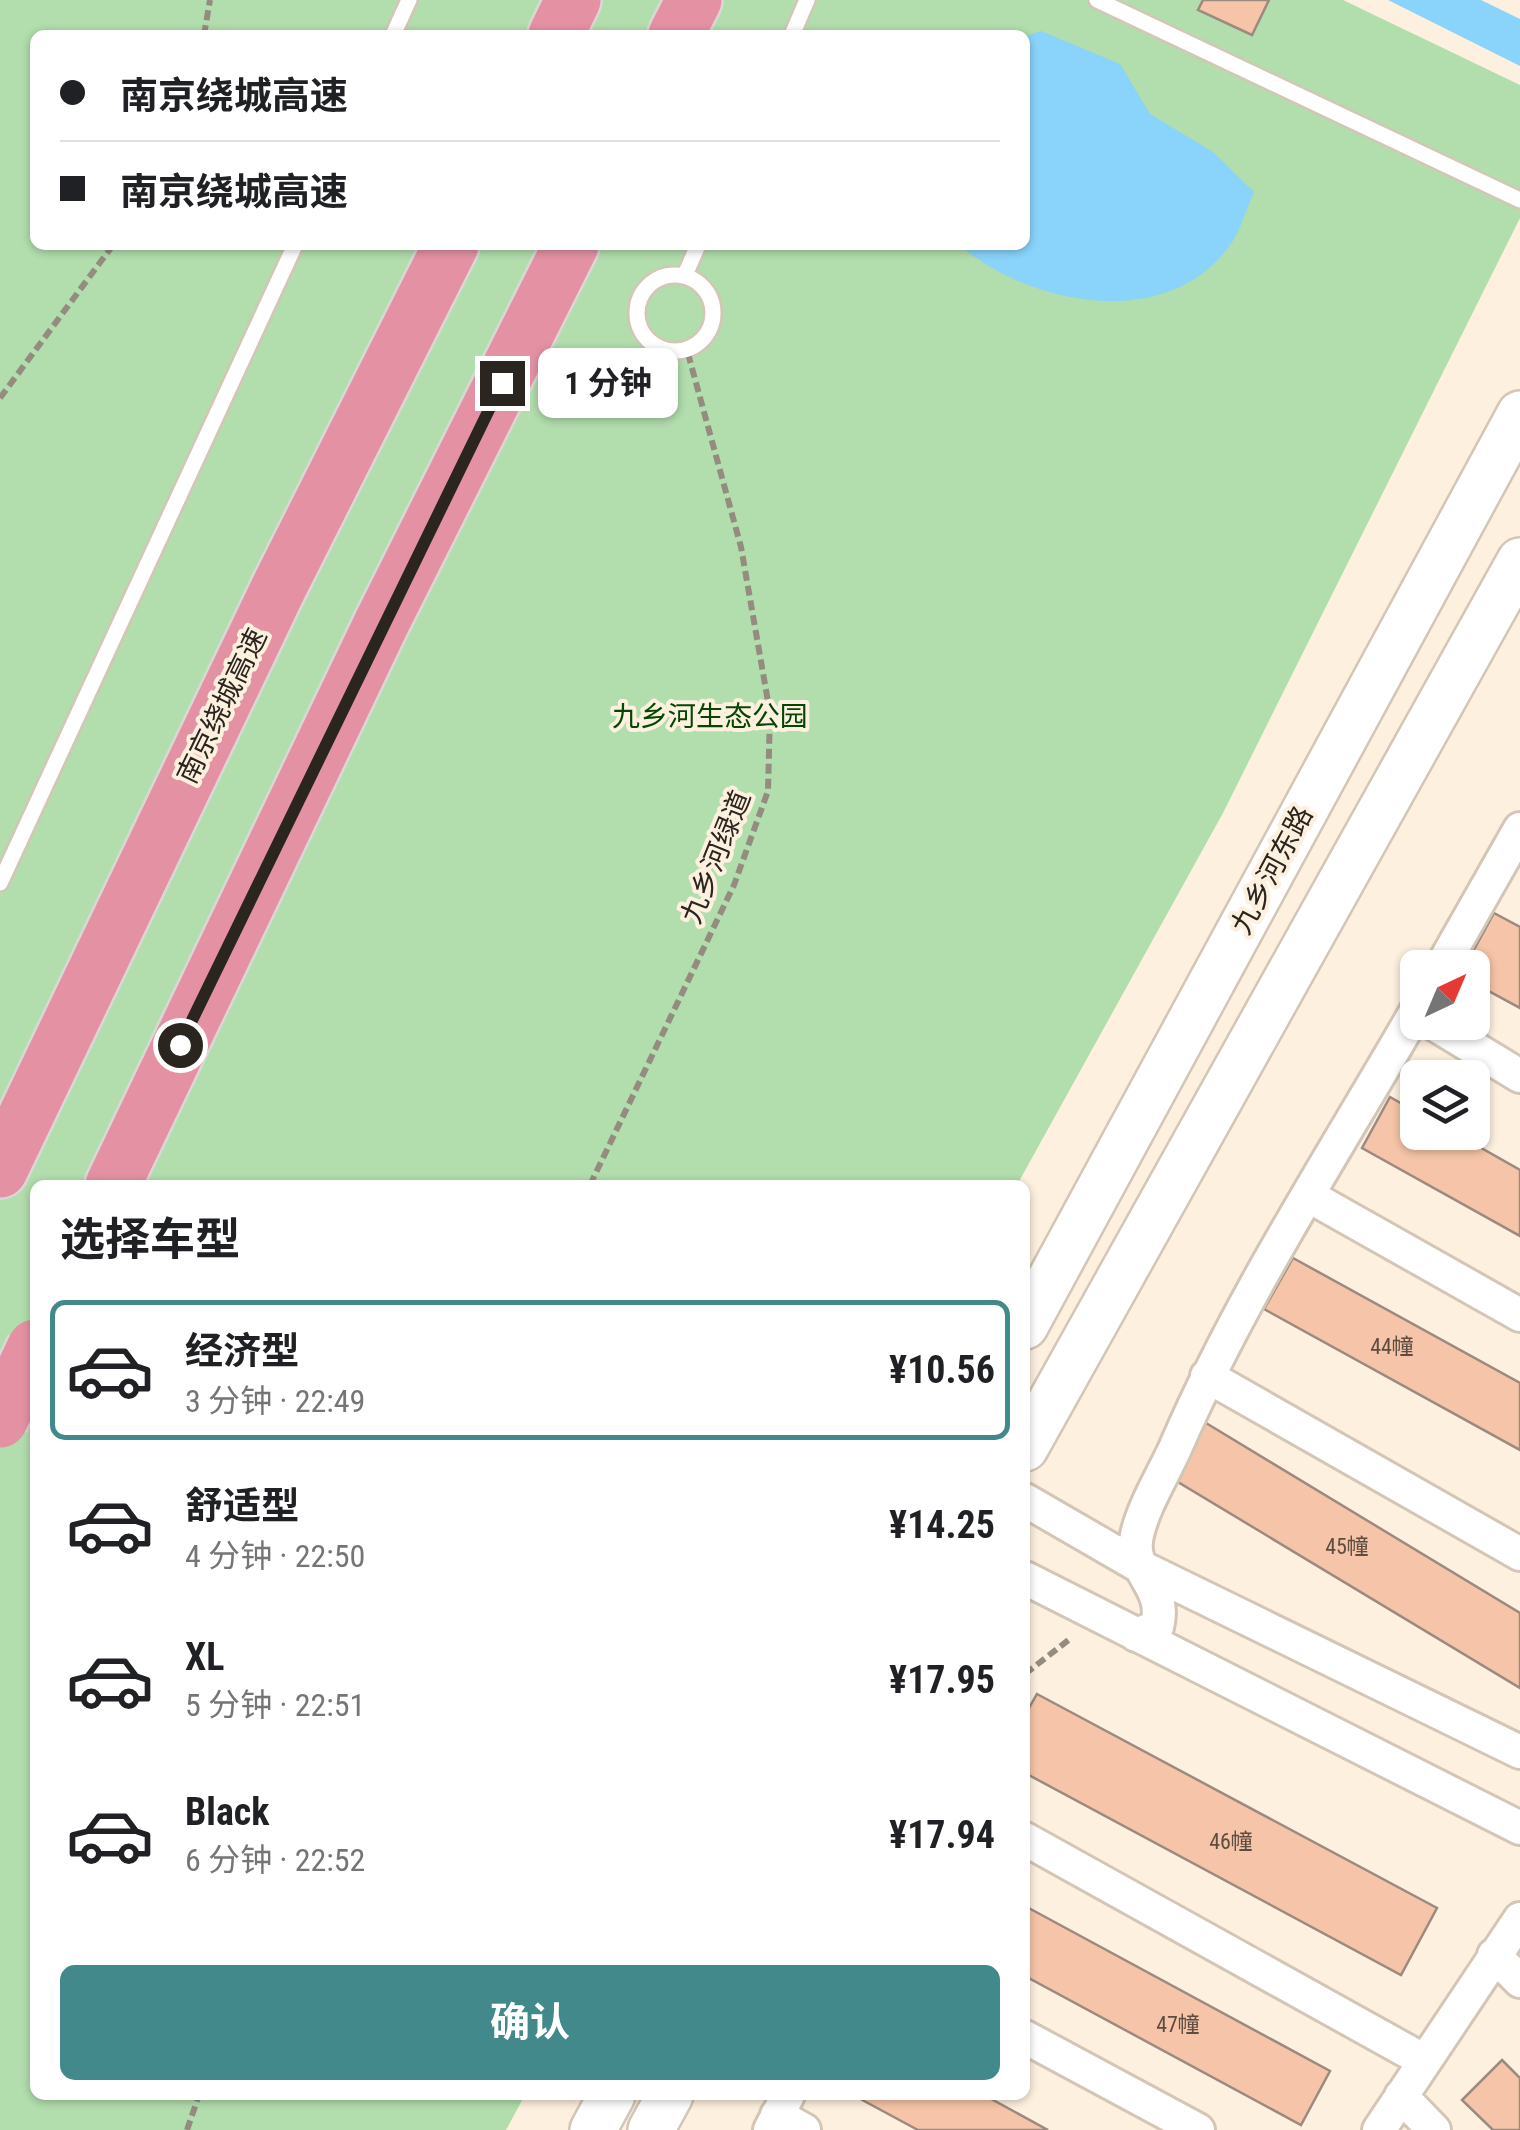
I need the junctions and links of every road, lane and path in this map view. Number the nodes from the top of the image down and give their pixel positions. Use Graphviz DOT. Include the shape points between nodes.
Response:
graph roads {
  1 [pos="210,0"];
  2 [pos="409,0"];
  3 [pos="573,0"];
  4 [pos="694,0"];
  5 [pos="807,0"];
  6 [pos="1097,0"];
  7 [pos="205,30"];
  8 [pos="395,30"];
  9 [pos="558,30"];
  10 [pos="679,30"];
  11 [pos="794,30"];
  12 [pos="1520,200"];
  13 [pos="109,250"];
  14 [pos="294,250"];
  15 [pos="448,250"];
  16 [pos="568,250"];
  17 [pos="696,250"];
  18 [pos="685,276"];
  19 [pos="686,350"];
  20 [pos="0,398"];
  21 [pos="1520,414"];
  22 [pos="1520,560"];
  23 [pos="1515,848"];
  24 [pos="0,883"];
  25 [pos="1452,950"];
  26 [pos="1404,1040"];
  27 [pos="1462,1040"];
  28 [pos="1520,1076"];
  29 [pos="0,1170"];
  30 [pos="115,1180"];
  31 [pos="592,1180"];
  32 [pos="1310,1196"];
  33 [pos="1520,1315"];
  34 [pos="1030,1317"];
  35 [pos="30,1357"];
  36 [pos="1206,1376"];
  37 [pos="0,1420"];
  38 [pos="1030,1439"];
  39 [pos="1030,1503"];
  40 [pos="1520,1554"];
  41 [pos="1139,1566"];
  42 [pos="1030,1581"];
  43 [pos="1136,1635"];
  44 [pos="1520,1752"];
  45 [pos="1520,1828"];
  46 [pos="1030,1843"];
  47 [pos="1520,1919"];
  48 [pos="1494,1956"];
  49 [pos="1520,1980"];
  50 [pos="1030,2040"];
  51 [pos="1423,2060"];
  52 [pos="1400,2096"];
  53 [pos="197,2100"];
  54 [pos="609,2100"];
  55 [pos="667,2100"];
  56 [pos="187,2130"];
  57 [pos="593,2130"];
  58 [pos="650,2130"];
  59 [pos="1198,2130"];
  60 [pos="1379,2130"];
  61 [pos="1434,2130"];
  1 -- 7 [label="path"];
  2 -- 8 [label="lane"];
  3 -- 9 [label="highway"];
  4 -- 10 [label="highway"];
  5 -- 11 [label="lane"];
  6 -- 12 [label="lane"];
  13 -- 20 [label="path"];
  14 -- 24 [label="lane"];
  15 -- 29 [label="highway, 南京绕城高速"];
  16 -- 30 [label="highway"];
  17 -- 18 [label="lane"];
  18 -- 19 [label="lane" via="706,289 714,312 707,335"];
  18 -- 19 [label="lane" via="659,278 637,308 650,342"];
  19 -- 31 [label="path, 九乡河绿道" via="741,547 770,713 768,791 734,885"];
  21 -- 34 [label="main road, 九乡河东路"];
  22 -- 38 [label="main road"];
  23 -- 25 [label="street"];
  26 -- 32 [label="street"];
  27 -- 28 [label="street"];
  32 -- 33 [label="street"];
  32 -- 36 [label="street"];
  35 -- 37 [label="highway, bridge"];
  36 -- 40 [label="street"];
  36 -- 41 [label="street" via="1136,1536"];
  39 -- 41 [label="street"];
  41 -- 43 [label="street" via="1162,1608 1156,1627"];
  41 -- 44 [label="street"];
  42 -- 43 [label="street"];
  43 -- 45 [label="street"];
  46 -- 51 [label="street"];
  47 -- 48 [label="street"];
  48 -- 49 [label="street"];
  48 -- 51 [label="street"];
  50 -- 59 [label="street"];
  51 -- 52 [label="street"];
  52 -- 60 [label="street"];
  52 -- 61 [label="street"];
  53 -- 56 [label="path"];
  54 -- 57 [label="main road"];
  55 -- 58 [label="main road"];
}
